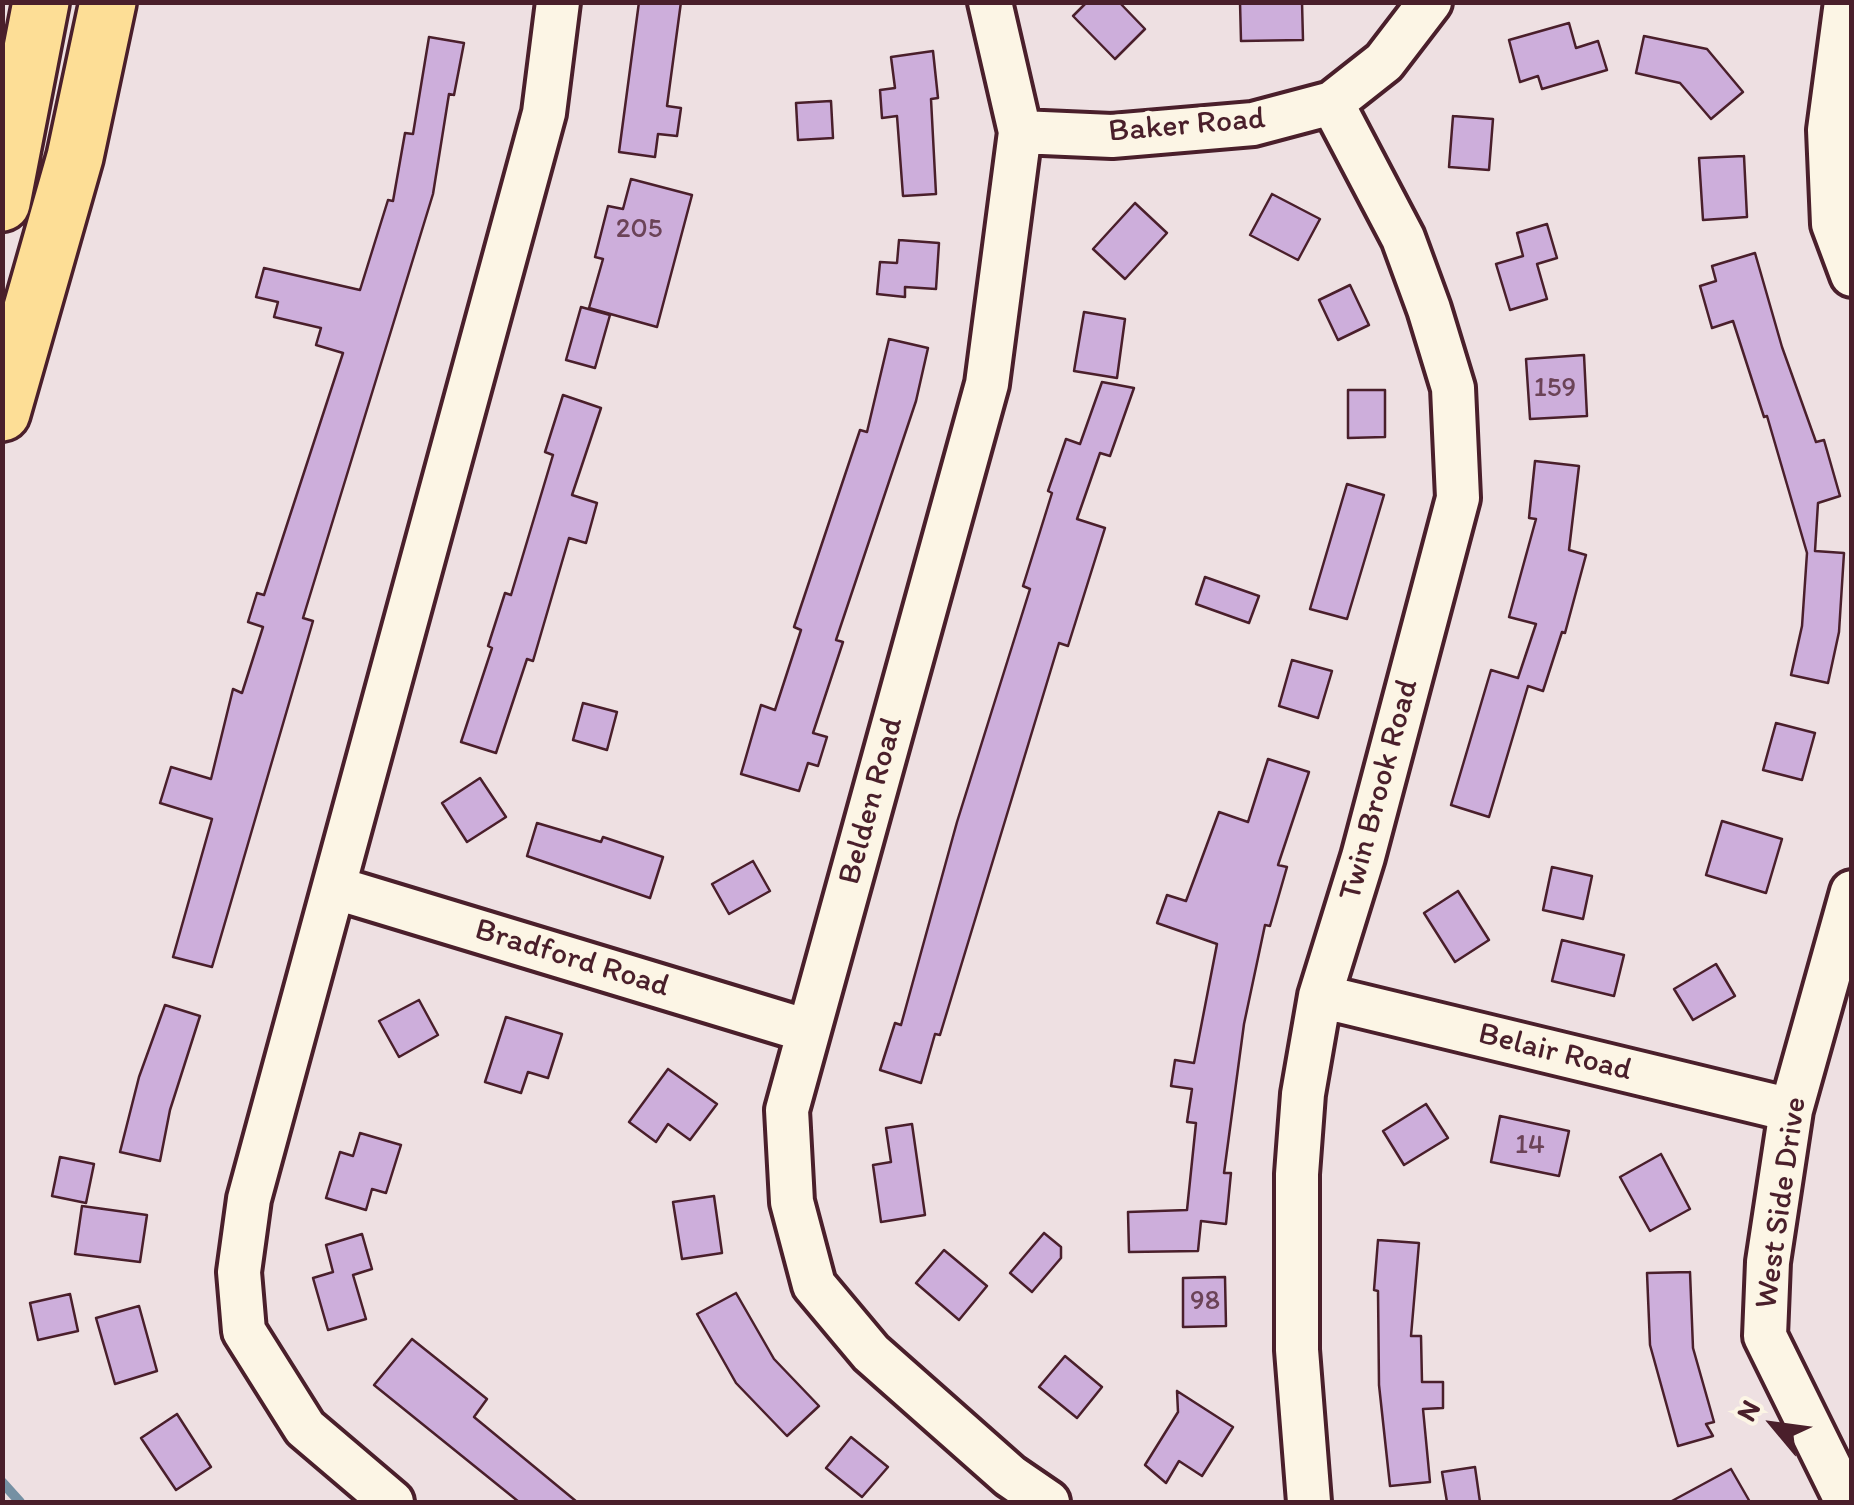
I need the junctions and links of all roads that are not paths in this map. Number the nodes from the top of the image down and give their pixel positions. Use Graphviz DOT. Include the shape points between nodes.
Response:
graph roads {
  1 [pos="41,2"];
  2 [pos="108,2"];
  3 [pos="558,2"];
  4 [pos="990,2"];
  5 [pos="1430,2"];
  6 [pos="1846,2"];
  7 [pos="1332,104"];
  8 [pos="1020,132"];
  9 [pos="2,204"];
  10 [pos="1852,276"];
  11 [pos="2,412"];
  12 [pos="336,888"];
  13 [pos="1852,892"];
  14 [pos="1320,996"];
  15 [pos="808,1031"];
  16 [pos="1791,1110"];
  17 [pos="392,1502"];
  18 [pos="1048,1502"];
  19 [pos="1310,1502"];
  20 [pos="1847,1502"];
  1 -- 9 [label="highway"];
  2 -- 11 [label="highway" via="75,157"];
  3 -- 12 [label="street" via="544,113"];
  4 -- 8 [label="street, Belden Road"];
  5 -- 7 [label="street, Baker Road" via="1384,62"];
  6 -- 10 [label="street" via="1829,130 1833,224"];
  7 -- 8 [label="street, Baker Road" via="1253,124 1112,136"];
  7 -- 14 [label="street, Twin Brook Road" via="1403,238 1430,309 1453,388 1458,498"];
  8 -- 15 [label="street, Belden Road" via="987,384"];
  12 -- 15 [label="street, Bradford Road"];
  12 -- 17 [label="street" via="249,1199 238,1272 244,1331 304,1428"];
  13 -- 16 [label="street, West Side Drive"];
  14 -- 16 [label="street, Belair Road"];
  14 -- 19 [label="street, Twin Brook Road" via="1297,1174 1298,1350"];
  15 -- 18 [label="street, Belden Road" via="787,1110 792,1202 814,1285 871,1353"];
  16 -- 20 [label="street, West Side Drive" via="1768,1262 1765,1336"];
}
